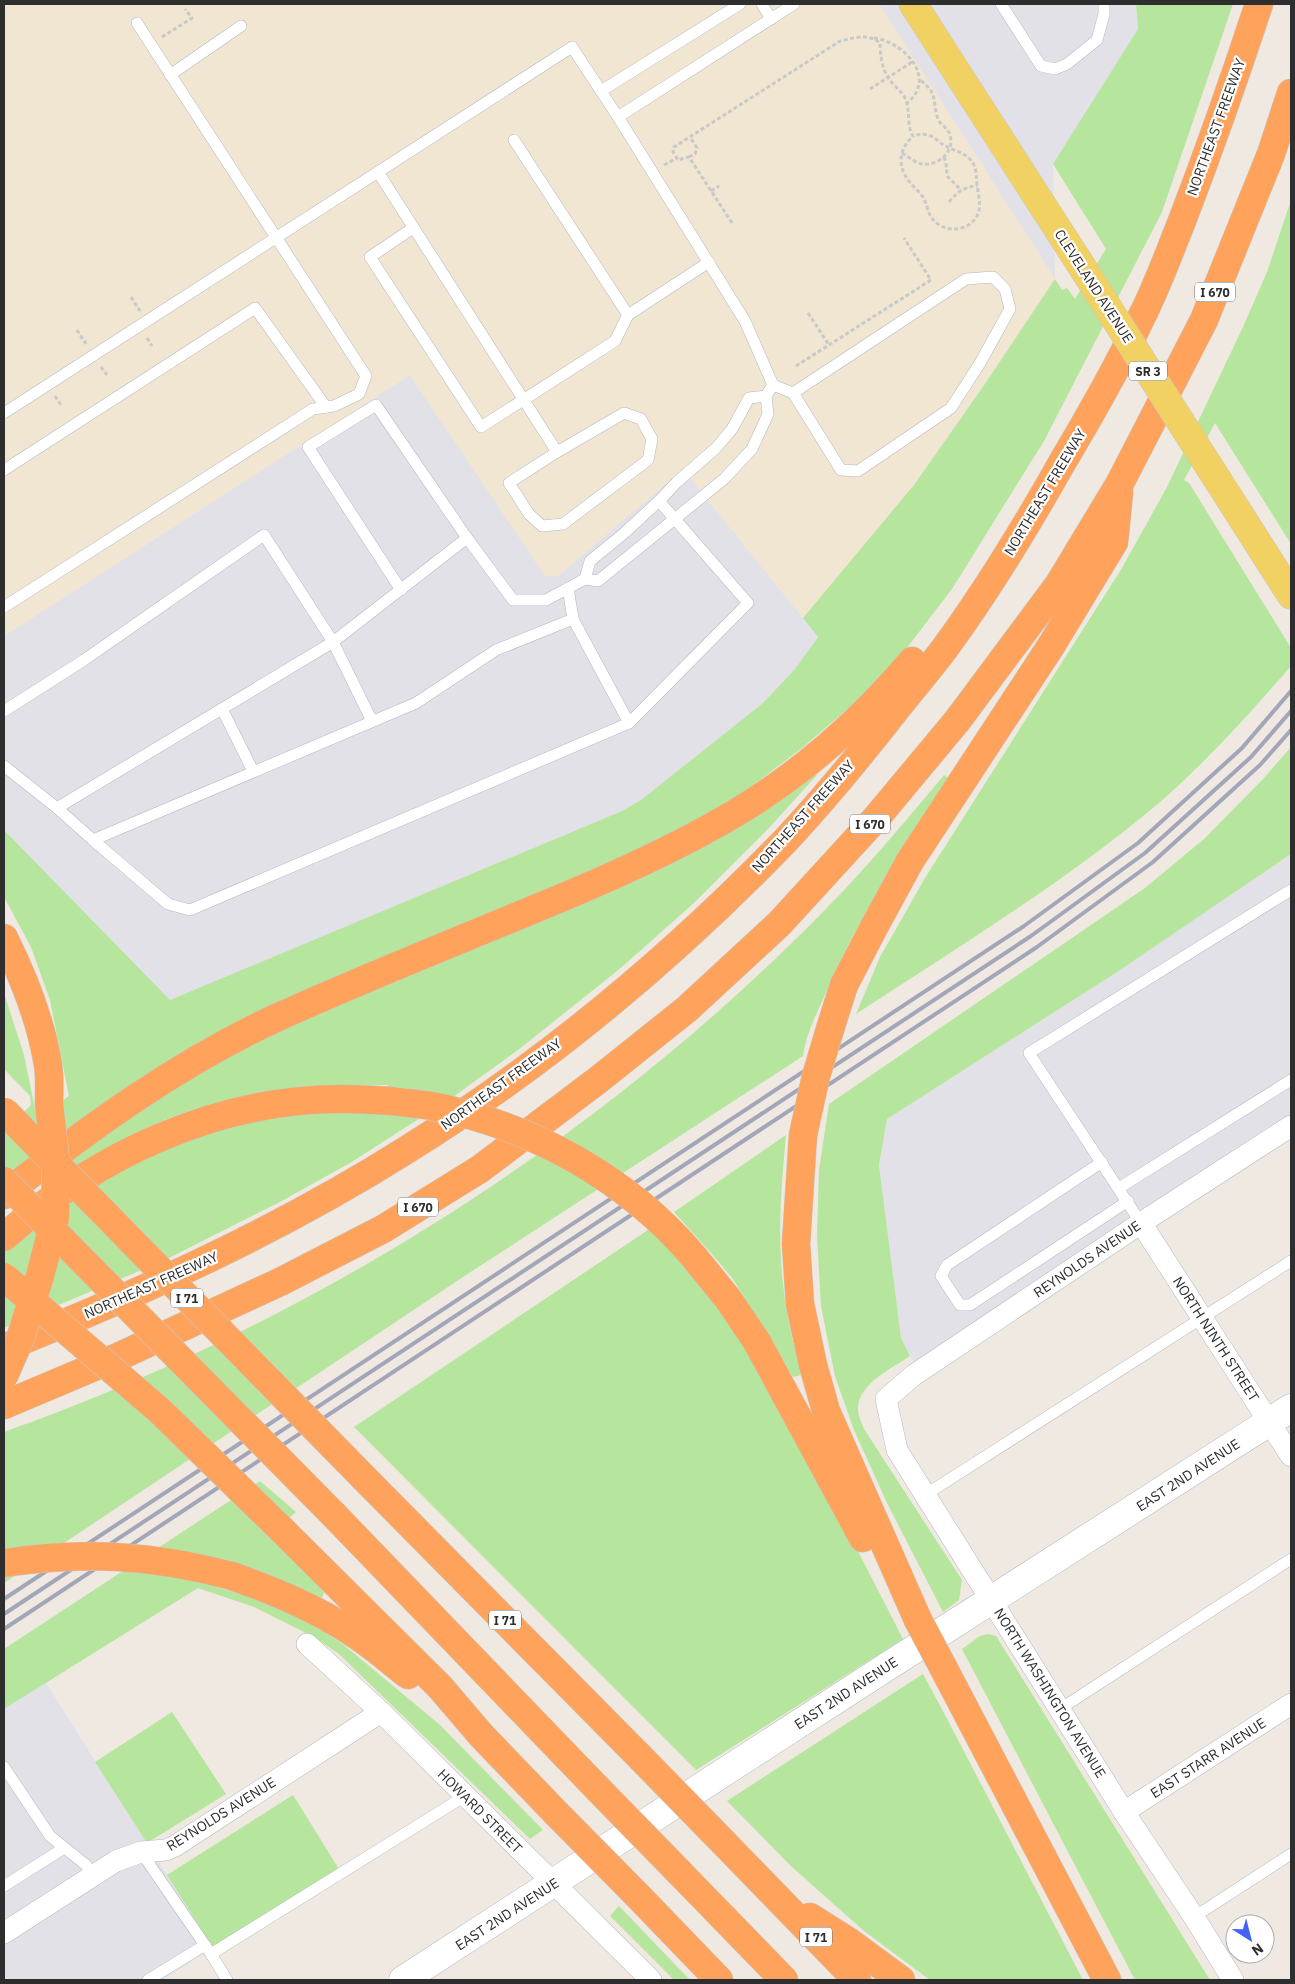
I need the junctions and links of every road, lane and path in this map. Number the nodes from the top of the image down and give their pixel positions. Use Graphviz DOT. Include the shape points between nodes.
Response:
graph roads {
  1 [pos="740,4"];
  2 [pos="762,4"];
  3 [pos="794,4"];
  4 [pos="913,4"];
  5 [pos="1001,4"];
  6 [pos="1104,4"];
  7 [pos="1259,4"];
  8 [pos="185,8"];
  9 [pos="771,18"];
  10 [pos="137,23"];
  11 [pos="241,26"];
  12 [pos="874,38"];
  13 [pos="151,44"];
  14 [pos="912,62"];
  15 [pos="170,75"];
  16 [pos="888,78"];
  17 [pos="919,79"];
  18 [pos="870,89"];
  19 [pos="601,91"];
  20 [pos="1291,93"];
  21 [pos="907,104"];
  22 [pos="618,117"];
  23 [pos="913,136"];
  24 [pos="690,137"];
  25 [pos="514,140"];
  26 [pos="901,152"];
  27 [pos="689,157"];
  28 [pos="944,157"];
  29 [pos="378,172"];
  30 [pos="719,186"];
  31 [pos="977,186"];
  32 [pos="962,190"];
  33 [pos="711,191"];
  34 [pos="949,202"];
  35 [pos="732,223"];
  36 [pos="413,228"];
  37 [pos="275,237"];
  38 [pos="904,238"];
  39 [pos="709,262"];
  40 [pos="130,296"];
  41 [pos="140,312"];
  42 [pos="808,313"];
  43 [pos="628,314"];
  44 [pos="77,330"];
  45 [pos="145,335"];
  46 [pos="829,345"];
  47 [pos="87,346"];
  48 [pos="152,346"];
  49 [pos="100,364"];
  50 [pos="796,366"];
  51 [pos="107,375"];
  52 [pos="773,385"];
  53 [pos="794,393"];
  54 [pos="54,394"];
  55 [pos="766,396"];
  56 [pos="524,400"];
  57 [pos="61,405"];
  58 [pos="326,407"];
  59 [pos="4,413"];
  60 [pos="557,452"];
  61 [pos="4,470"];
  62 [pos="1120,483"];
  63 [pos="659,501"];
  64 [pos="674,520"];
  65 [pos="467,538"];
  66 [pos="1016,544"];
  67 [pos="585,579"];
  68 [pos="568,588"];
  69 [pos="401,590"];
  70 [pos="1291,595"];
  71 [pos="4,606"];
  72 [pos="573,619"];
  73 [pos="334,642"];
  74 [pos="222,709"];
  75 [pos="4,711"];
  76 [pos="372,722"];
  77 [pos="629,723"];
  78 [pos="4,766"];
  79 [pos="253,771"];
  80 [pos="57,808"];
  81 [pos="93,840"];
  82 [pos="1291,890"];
  83 [pos="4,938"];
  84 [pos="4,969"];
  85 [pos="1291,1080"];
  86 [pos="49,1104"];
  87 [pos="4,1112"];
  88 [pos="1291,1126"];
  89 [pos="1102,1162"];
  90 [pos="4,1181"];
  91 [pos="1120,1188"];
  92 [pos="4,1195"];
  93 [pos="1128,1201"];
  94 [pos="1142,1223"];
  95 [pos="4,1238"];
  96 [pos="1291,1261"];
  97 [pos="4,1277"];
  98 [pos="1202,1317"];
  99 [pos="4,1348"];
  100 [pos="4,1376"];
  101 [pos="886,1398"];
  102 [pos="4,1404"];
  103 [pos="1280,1415"];
  104 [pos="1291,1456"];
  105 [pos="925,1495"];
  106 [pos="1291,1559"];
  107 [pos="4,1563"];
  108 [pos="991,1600"];
  109 [pos="918,1620"];
  110 [pos="306,1644"];
  111 [pos="1291,1704"];
  112 [pos="1060,1709"];
  113 [pos="381,1712"];
  114 [pos="481,1735"];
  115 [pos="4,1766"];
  116 [pos="465,1796"];
  117 [pos="1124,1812"];
  118 [pos="64,1848"];
  119 [pos="141,1852"];
  120 [pos="1291,1854"];
  121 [pos="93,1876"];
  122 [pos="554,1884"];
  123 [pos="4,1886"];
  124 [pos="774,1895"];
  125 [pos="1194,1917"];
  126 [pos="4,1933"];
  127 [pos="208,1950"];
  128 [pos="148,1980"];
  129 [pos="227,1980"];
  130 [pos="403,1980"];
  131 [pos="651,1980"];
  132 [pos="719,1980"];
  133 [pos="784,1980"];
  134 [pos="857,1980"];
  135 [pos="901,1980"];
  136 [pos="1107,1980"];
  137 [pos="1233,1980"];
  1 -- 19 [label="lane"];
  2 -- 9 [label="lane"];
  3 -- 9 [label="lane"];
  4 -- 70 [label="main road, CLEVELAND AVENUE / SR 3, bridge"];
  5 -- 6 [label="lane" via="1041,66 1055,70 1097,40"];
  7 -- 66 [label="highway, NORTHEAST FREEWAY" via="1217,130 1144,314 1109,383"];
  8 -- 13 [label="path" via="192,18"];
  9 -- 22 [label="lane"];
  10 -- 13 [label="lane"];
  11 -- 15 [label="lane"];
  12 -- 14 [label="path" via="895,44"];
  12 -- 16 [label="path" via="880,43"];
  12 -- 24 [label="path" via="840,41"];
  13 -- 15 [label="lane"];
  14 -- 16 [label="path"];
  14 -- 17 [label="path"];
  15 -- 37 [label="lane"];
  16 -- 18 [label="path"];
  16 -- 21 [label="path"];
  17 -- 21 [label="path" via="918,91"];
  17 -- 28 [label="path" via="930,90 939,122 951,136 951,144"];
  19 -- 22 [label="lane"];
  19 -- 29 [label="lane" via="572,47"];
  20 -- 62 [label="highway, I 670" via="1271,154 1204,320"];
  21 -- 23 [label="path"];
  22 -- 39 [label="lane"];
  23 -- 26 [label="path"];
  23 -- 31 [label="path" via="931,135 949,149 966,156 976,170"];
  24 -- 27 [label="path" via="697,148"];
  24 -- 27 [label="path" via="674,147 673,152 678,160"];
  25 -- 43 [label="lane"];
  26 -- 28 [label="path" via="924,164"];
  26 -- 31 [label="path" via="906,177 923,196 930,215 942,227 960,228 975,218 981,201"];
  27 -- 33 [label="path"];
  28 -- 32 [label="path" via="947,176"];
  29 -- 36 [label="lane"];
  29 -- 37 [label="lane"];
  30 -- 33 [label="path"];
  31 -- 32 [label="path"];
  32 -- 34 [label="path"];
  33 -- 35 [label="path"];
  36 -- 56 [label="lane"];
  36 -- 56 [label="lane" via="370,257 481,427"];
  37 -- 58 [label="lane" via="366,376 359,394"];
  37 -- 59 [label="lane"];
  38 -- 46 [label="path" via="930,280"];
  39 -- 43 [label="lane"];
  39 -- 52 [label="lane" via="745,322"];
  40 -- 41 [label="path"];
  42 -- 46 [label="path"];
  43 -- 56 [label="lane" via="615,341"];
  44 -- 47 [label="path"];
  45 -- 48 [label="path"];
  46 -- 50 [label="path"];
  49 -- 51 [label="path"];
  52 -- 53 [label="lane"];
  52 -- 55 [label="lane"];
  53 -- 53 [label="lane" via="966,279 993,277 1005,289 1010,309 951,408 858,471 841,470"];
  54 -- 57 [label="path"];
  55 -- 63 [label="lane" via="750,398 732,429 716,448"];
  55 -- 64 [label="lane" via="768,414 752,449 724,480"];
  56 -- 60 [label="lane"];
  58 -- 61 [label="lane" via="255,308"];
  58 -- 71 [label="lane" via="313,409"];
  60 -- 60 [label="lane" via="624,413 641,418 652,439 648,460 563,524 542,526 529,514 509,483"];
  62 -- 102 [label="highway, I 670" via="1059,584 944,736 779,924 687,1009 480,1168 382,1229 282,1281 120,1356"];
  62 -- 109 [label="highway, bridge" via="1114,542 1051,646 910,862 844,985 816,1076 803,1135 796,1244 800,1304 813,1365 826,1411"];
  63 -- 64 [label="lane"];
  63 -- 67 [label="lane" via="590,561"];
  64 -- 67 [label="lane" via="598,581"];
  64 -- 77 [label="lane" via="748,603"];
  65 -- 68 [label="lane" via="513,600 546,600"];
  65 -- 69 [label="lane"];
  65 -- 69 [label="lane" via="376,405 308,447"];
  66 -- 92 [label="highway" via="890,687 790,776 737,812 629,870 275,1019 174,1074 113,1112"];
  66 -- 99 [label="highway, NORTHEAST FREEWAY" via="945,648 872,740 788,837 692,932 600,1012 409,1149 298,1214 139,1292"];
  67 -- 68 [label="lane"];
  68 -- 72 [label="lane"];
  69 -- 73 [label="lane"];
  72 -- 76 [label="lane" via="496,650 416,703"];
  72 -- 77 [label="lane"];
  73 -- 74 [label="lane"];
  73 -- 75 [label="lane" via="264,536"];
  73 -- 76 [label="lane"];
  74 -- 79 [label="lane"];
  74 -- 80 [label="lane"];
  76 -- 79 [label="lane"];
  77 -- 81 [label="lane" via="190,910 168,904"];
  78 -- 80 [label="lane"];
  79 -- 81 [label="lane"];
  80 -- 81 [label="lane"];
  82 -- 89 [label="lane" via="1029,1053"];
  83 -- 86 [label="highway" via="37,1018 48,1066"];
  84 -- 86 [label="highway" via="20,1004"];
  85 -- 91 [label="lane"];
  86 -- 100 [label="highway, bridge" via="56,1164 55,1218 23,1330"];
  87 -- 124 [label="highway, I 71, bridge"];
  88 -- 94 [label="street, REYNOLDS AVENUE"];
  89 -- 91 [label="lane"];
  89 -- 93 [label="lane" via="947,1266 940,1276 960,1305 970,1305"];
  90 -- 133 [label="highway, bridge" via="333,1514"];
  91 -- 93 [label="lane"];
  93 -- 94 [label="lane"];
  94 -- 98 [label="street, NORTH NINTH STREET"];
  94 -- 101 [label="street, REYNOLDS AVENUE" via="914,1375"];
  95 -- 109 [label="highway, bridge" via="61,1192 140,1146 235,1111 287,1103 341,1099 432,1106 483,1119 567,1154 652,1212 673,1232 728,1299 757,1342 870,1552"];
  96 -- 98 [label="lane"];
  97 -- 114 [label="highway, bridge" via="160,1411 440,1687"];
  98 -- 103 [label="street, NORTH NINTH STREET"];
  98 -- 105 [label="lane"];
  101 -- 105 [label="street, NORTH WASHINGTON AVENUE" via="897,1450"];
  103 -- 104 [label="street, NORTH NINTH STREET"];
  103 -- 108 [label="street, EAST 2ND AVENUE"];
  105 -- 108 [label="street, NORTH WASHINGTON AVENUE"];
  106 -- 112 [label="lane"];
  107 -- 114 [label="highway, bridge" via="76,1555 135,1557 190,1565 267,1588 354,1633"];
  108 -- 112 [label="street, NORTH WASHINGTON AVENUE"];
  108 -- 122 [label="street, EAST 2ND AVENUE"];
  109 -- 136 [label="highway, bridge"];
  110 -- 113 [label="street, HOWARD STREET"];
  111 -- 117 [label="street, EAST STARR AVENUE"];
  112 -- 117 [label="street, NORTH WASHINGTON AVENUE"];
  113 -- 116 [label="street, HOWARD STREET"];
  113 -- 119 [label="street, REYNOLDS AVENUE" via="175,1846"];
  114 -- 132 [label="highway, bridge"];
  115 -- 118 [label="lane" via="41,1824"];
  116 -- 122 [label="street, HOWARD STREET"];
  116 -- 127 [label="lane"];
  117 -- 125 [label="street, NORTH WASHINGTON AVENUE"];
  118 -- 121 [label="lane" via="86,1865"];
  118 -- 123 [label="lane"];
  119 -- 121 [label="street, REYNOLDS AVENUE" via="116,1861"];
  119 -- 127 [label="lane"];
  120 -- 125 [label="lane"];
  121 -- 126 [label="street, REYNOLDS AVENUE"];
  122 -- 130 [label="street, EAST 2ND AVENUE"];
  122 -- 131 [label="street, HOWARD STREET"];
  124 -- 134 [label="highway, I 71"];
  124 -- 135 [label="highway" via="848,1941"];
  125 -- 137 [label="street, NORTH WASHINGTON AVENUE"];
  127 -- 128 [label="lane"];
  127 -- 129 [label="lane"];
}
